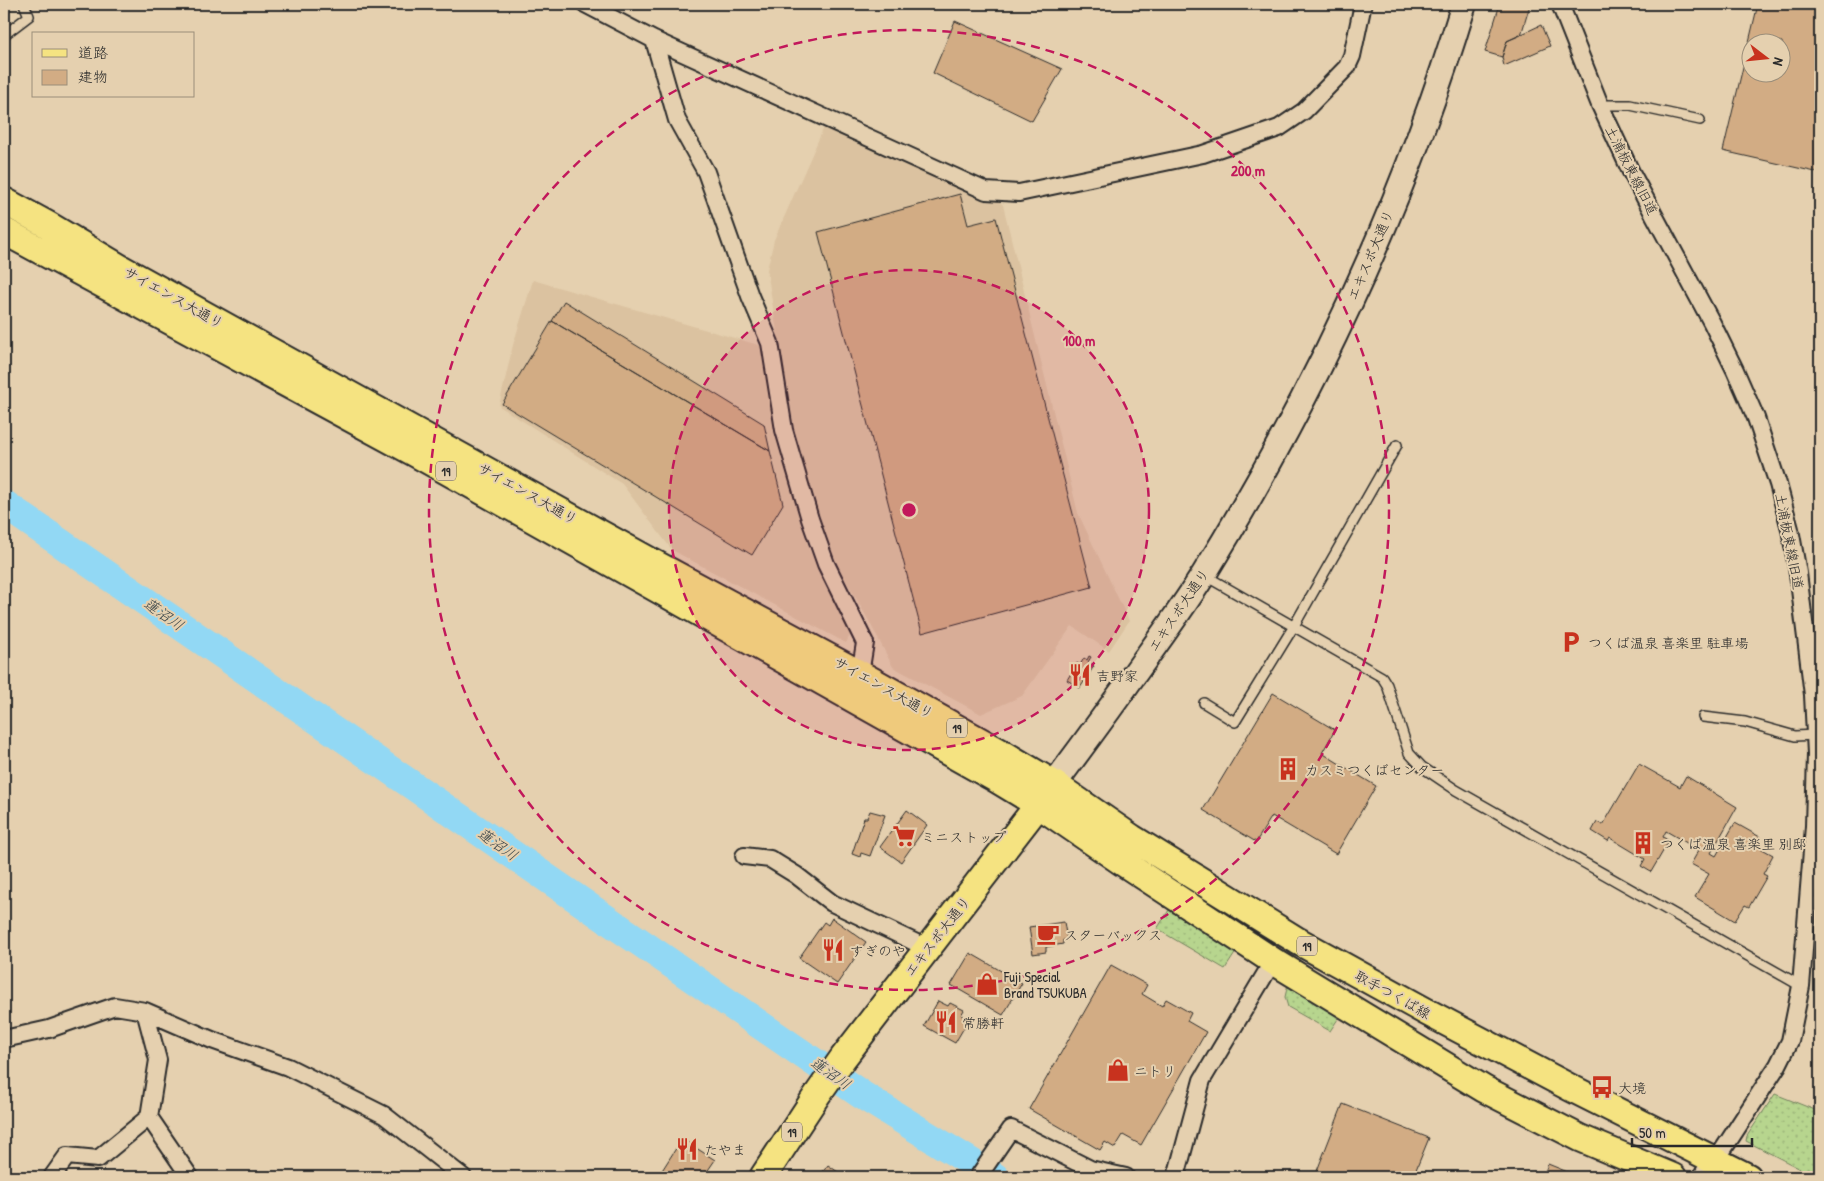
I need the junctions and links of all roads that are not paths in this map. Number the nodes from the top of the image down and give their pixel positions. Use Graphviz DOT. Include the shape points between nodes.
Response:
graph roads {
  1 [pos="24,4"];
  2 [pos="585,4"];
  3 [pos="1363,4"];
  4 [pos="1464,4"];
  5 [pos="1560,4"];
  6 [pos="4,35"];
  7 [pos="654,40"];
  8 [pos="1600,104"];
  9 [pos="1700,120"];
  10 [pos="4,201"];
  11 [pos="4,231"];
  12 [pos="1397,445"];
  13 [pos="1204,575"];
  14 [pos="1294,626"];
  15 [pos="853,685"];
  16 [pos="1204,703"];
  17 [pos="1704,717"];
  18 [pos="1815,736"];
  19 [pos="1046,794"];
  20 [pos="744,856"];
  21 [pos="927,948"];
  22 [pos="1273,961"];
  23 [pos="1801,986"];
  24 [pos="145,1011"];
  25 [pos="4,1039"];
  26 [pos="149,1117"];
  27 [pos="1711,1170"];
  28 [pos="52,1177"];
  29 [pos="190,1177"];
  30 [pos="463,1177"];
  31 [pos="763,1177"];
  32 [pos="978,1177"];
  33 [pos="1126,1177"];
  34 [pos="1176,1177"];
  35 [pos="1673,1177"];
  36 [pos="1748,1177"];
  1 -- 6 [label="lane" via="29,16"];
  2 -- 7 [label="street"];
  3 -- 7 [label="street" via="1347,66 1304,111 1279,128 1203,154 1019,193 986,191"];
  4 -- 13 [label="main road, エキスポ大通り" via="1429,109 1378,239 1325,358"];
  5 -- 8 [label="street, 土浦板東線旧道"];
  7 -- 15 [label="street" via="677,120 706,172 770,343 784,430 810,520 826,564 865,643"];
  8 -- 9 [label="lane" via="1630,105"];
  8 -- 18 [label="street, 土浦板東線旧道" via="1631,172 1736,370 1759,427 1790,529 1806,636"];
  10 -- 15 [label="main road, サイエンス大通り / 19" via="650,561"];
  11 -- 15 [label="main road, サイエンス大通り / 19" via="421,457"];
  12 -- 14 [label="lane"];
  13 -- 14 [label="lane"];
  13 -- 19 [label="main road, エキスポ大通り"];
  14 -- 16 [label="lane" via="1235,722"];
  14 -- 23 [label="lane" via="1382,676 1409,753 1422,767 1456,790"];
  15 -- 19 [label="main road, サイエンス大通り / 19"];
  17 -- 18 [label="lane" via="1745,722 1795,736"];
  18 -- 23 [label="street, 土浦板東線旧道" via="1814,826"];
  19 -- 21 [label="main road, エキスポ大通り / 19"];
  19 -- 22 [label="main road, 19" via="1130,867"];
  19 -- 27 [label="main road, 取手つくば線 / 19" via="1132,838 1298,941 1571,1088"];
  20 -- 21 [label="street" via="770,859 832,903"];
  21 -- 31 [label="main road, エキスポ大通り / 19" via="843,1058"];
  22 -- 34 [label="street" via="1202,1080"];
  22 -- 35 [label="main road, 19" via="1501,1098 1580,1138"];
  23 -- 27 [label="street, 土浦板東線旧道" via="1790,1041"];
  24 -- 25 [label="street" via="114,1006 49,1029"];
  24 -- 26 [label="street" via="158,1060"];
  24 -- 30 [label="street" via="212,1040 288,1067 384,1116"];
  26 -- 28 [label="street" via="98,1159 67,1156"];
  26 -- 29 [label="street"];
  27 -- 36 [label="main road, 取手つくば線 / 19"];
  32 -- 33 [label="street" via="1011,1129 1090,1169"];
}
